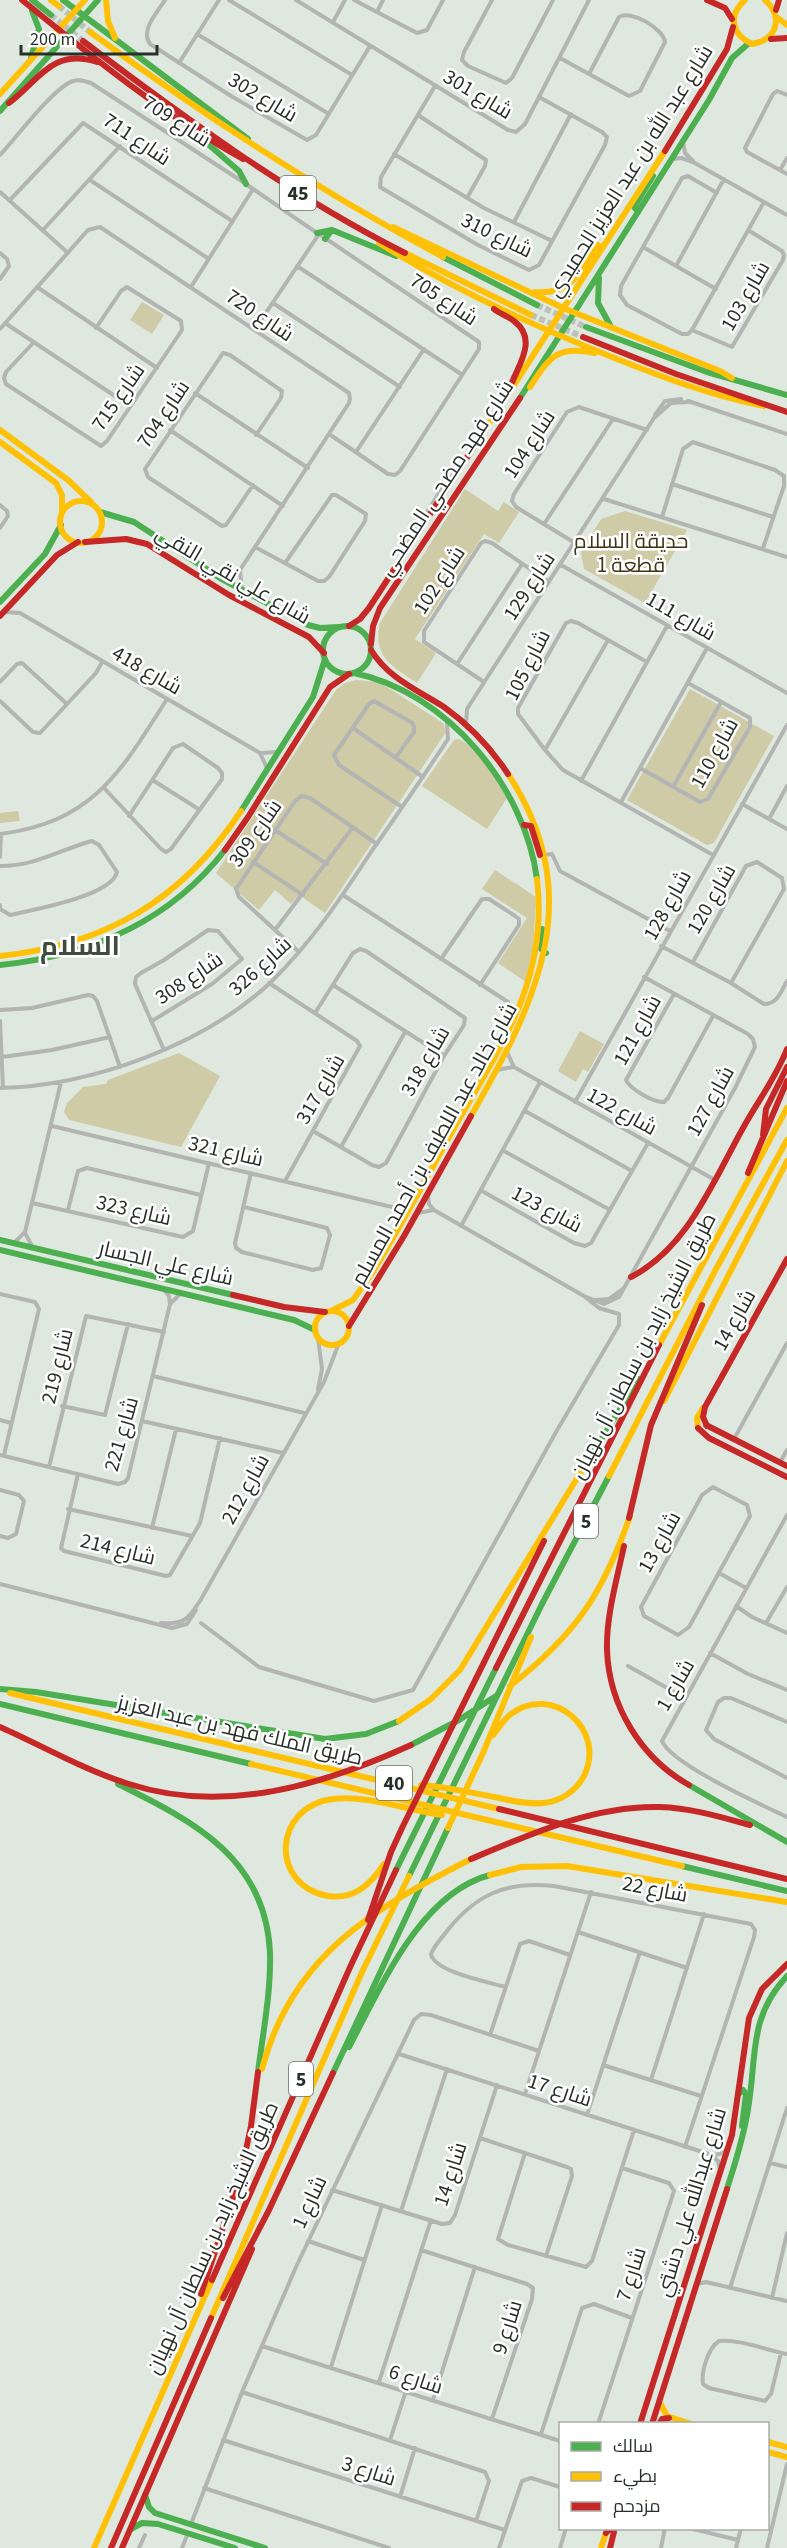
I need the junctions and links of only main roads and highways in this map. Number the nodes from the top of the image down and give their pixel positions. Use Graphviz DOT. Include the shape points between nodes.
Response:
graph roads {
  1 [pos="51,0"];
  2 [pos="63,0"];
  3 [pos="85,0"];
  4 [pos="98,0"];
  5 [pos="106,0"];
  6 [pos="707,0"];
  7 [pos="745,0"];
  8 [pos="765,0"];
  9 [pos="778,0"];
  10 [pos="27,1"];
  11 [pos="59,6"];
  12 [pos="76,10"];
  13 [pos="776,10"];
  14 [pos="51,15"];
  15 [pos="84,16"];
  16 [pos="778,18"];
  17 [pos="732,19"];
  18 [pos="787,26"];
  19 [pos="733,27"];
  20 [pos="58,30"];
  21 [pos="90,32"];
  22 [pos="66,37"];
  23 [pos="787,38"];
  24 [pos="769,39"];
  25 [pos="82,41"];
  26 [pos="118,42"];
  27 [pos="749,43"];
  28 [pos="28,63"];
  29 [pos="105,66"];
  30 [pos="0,94"];
  31 [pos="1,109"];
  32 [pos="196,133"];
  33 [pos="258,149"];
  34 [pos="663,156"];
  35 [pos="247,160"];
  36 [pos="246,184"];
  37 [pos="638,212"];
  38 [pos="378,223"];
  39 [pos="352,225"];
  40 [pos="332,230"];
  41 [pos="612,231"];
  42 [pos="318,234"];
  43 [pos="325,238"];
  44 [pos="404,258"];
  45 [pos="603,268"];
  46 [pos="527,291"];
  47 [pos="488,304"];
  48 [pos="537,305"];
  49 [pos="563,308"];
  50 [pos="575,313"];
  51 [pos="531,315"];
  52 [pos="586,327"];
  53 [pos="614,328"];
  54 [pos="549,330"];
  55 [pos="561,336"];
  56 [pos="582,337"];
  57 [pos="610,356"];
  58 [pos="733,379"];
  59 [pos="510,391"];
  60 [pos="787,395"];
  61 [pos="771,407"];
  62 [pos="787,412"];
  63 [pos="508,414"];
  64 [pos="0,430"];
  65 [pos="0,442"];
  66 [pos="92,503"];
  67 [pos="100,512"];
  68 [pos="62,515"];
  69 [pos="61,525"];
  70 [pos="81,542"];
  71 [pos="379,592"];
  72 [pos="387,598"];
  73 [pos="1,599"];
  74 [pos="2,614"];
  75 [pos="290,616"];
  76 [pos="285,624"];
  77 [pos="349,626"];
  78 [pos="339,627"];
  79 [pos="371,647"];
  80 [pos="324,656"];
  81 [pos="352,674"];
  82 [pos="405,682"];
  83 [pos="399,690"];
  84 [pos="524,825"];
  85 [pos="215,847"];
  86 [pos="210,854"];
  87 [pos="221,854"];
  88 [pos="547,874"];
  89 [pos="184,893"];
  90 [pos="540,919"];
  91 [pos="546,953"];
  92 [pos="0,956"];
  93 [pos="0,965"];
  94 [pos="787,1049"];
  95 [pos="787,1067"];
  96 [pos="787,1081"];
  97 [pos="787,1108"];
  98 [pos="763,1135"];
  99 [pos="447,1140"];
  100 [pos="787,1140"];
  101 [pos="455,1145"];
  102 [pos="442,1148"];
  103 [pos="450,1154"];
  104 [pos="787,1161"];
  105 [pos="741,1192"];
  106 [pos="0,1240"];
  107 [pos="0,1250"];
  108 [pos="787,1259"];
  109 [pos="83,1260"];
  110 [pos="91,1262"];
  111 [pos="80,1269"];
  112 [pos="716,1269"];
  113 [pos="89,1271"];
  114 [pos="631,1277"];
  115 [pos="363,1287"];
  116 [pos="371,1293"];
  117 [pos="257,1301"];
  118 [pos="254,1310"];
  119 [pos="328,1311"];
  120 [pos="349,1326"];
  121 [pos="315,1330"];
  122 [pos="649,1367"];
  123 [pos="710,1397"];
  124 [pos="651,1425"];
  125 [pos="707,1426"];
  126 [pos="698,1428"];
  127 [pos="736,1442"];
  128 [pos="734,1452"];
  129 [pos="787,1466"];
  130 [pos="787,1477"];
  131 [pos="560,1509"];
  132 [pos="630,1515"];
  133 [pos="542,1605"];
  134 [pos="0,1690"];
  135 [pos="0,1704"];
  136 [pos="0,1727"];
  137 [pos="54,1752"];
  138 [pos="483,1753"];
  139 [pos="385,1781"];
  140 [pos="473,1818"];
  141 [pos="779,1838"];
  142 [pos="787,1842"];
  143 [pos="391,1852"];
  144 [pos="787,1879"];
  145 [pos="787,1891"];
  146 [pos="787,1902"];
  147 [pos="787,1964"];
  148 [pos="351,1965"];
  149 [pos="787,1976"];
  150 [pos="325,2088"];
  151 [pos="740,2093"];
  152 [pos="254,2104"];
  153 [pos="744,2134"];
  154 [pos="269,2210"];
  155 [pos="211,2315"];
  156 [pos="190,2328"];
  157 [pos="661,2394"];
  158 [pos="670,2418"];
  159 [pos="641,2422"];
  160 [pos="653,2422"];
  161 [pos="660,2422"];
  162 [pos="684,2422"];
  163 [pos="769,2442"];
  164 [pos="787,2447"];
  165 [pos="769,2452"];
  166 [pos="787,2457"];
  167 [pos="145,2493"];
  168 [pos="155,2513"];
  169 [pos="152,2523"];
  170 [pos="130,2530"];
  171 [pos="611,2530"];
  172 [pos="619,2530"];
  173 [pos="606,2531"];
  174 [pos="94,2548"];
  175 [pos="111,2548"];
  176 [pos="122,2548"];
  177 [pos="235,2548"];
  178 [pos="265,2548"];
  179 [pos="601,2548"];
  180 [pos="612,2548"];
  1 -- 11 [label="main road"];
  2 -- 12 [label="main road"];
  3 -- 12 [label="main road"];
  4 -- 15 [label="main road"];
  5 -- 26 [label="main road" via="108,21"];
  6 -- 17 [label="main road" via="725,8"];
  7 -- 17 [label="main road"];
  8 -- 13 [label="main road"];
  9 -- 13 [label="main road"];
  10 -- 14 [label="main road"];
  10 -- 20 [label="main road"];
  10 -- 28 [label="main road" via="39,29"];
  12 -- 15 [label="main road"];
  12 -- 20 [label="main road"];
  13 -- 16 [label="main road"];
  15 -- 22 [label="main road"];
  15 -- 26 [label="main road"];
  16 -- 18 [label="main road"];
  16 -- 24 [label="main road" via="777,30"];
  17 -- 19 [label="main road"];
  19 -- 27 [label="main road"];
  19 -- 34 [label="main road, شارع عبد الله بن عبد العزيز الحميدي" via="724,53"];
  20 -- 22 [label="main road"];
  20 -- 28 [label="main road"];
  21 -- 33 [label="main road, 45" via="190,106"];
  22 -- 29 [label="main road"];
  22 -- 31 [label="main road"];
  23 -- 24 [label="main road"];
  24 -- 27 [label="main road"];
  25 -- 35 [label="main road, 45"];
  26 -- 33 [label="main road"];
  27 -- 37 [label="main road, شارع عبد الله بن عبد العزيز الحميدي" via="734,54"];
  28 -- 30 [label="main road"];
  29 -- 31 [label="main road" via="82,57 62,59"];
  29 -- 32 [label="main road"];
  32 -- 35 [label="main road"];
  32 -- 36 [label="main road" via="239,171"];
  33 -- 38 [label="main road, 45"];
  34 -- 37 [label="main road" via="634,207"];
  34 -- 41 [label="main road, شارع عبد الله بن عبد العزيز الحميدي"];
  35 -- 39 [label="main road, 45"];
  37 -- 45 [label="main road, شارع عبد الله بن عبد العزيز الحميدي"];
  38 -- 46 [label="main road" via="416,236"];
  38 -- 48 [label="main road, 45"];
  39 -- 44 [label="main road"];
  39 -- 51 [label="main road, 45"];
  40 -- 42 [label="main road"];
  40 -- 43 [label="main road"];
  40 -- 44 [label="main road"];
  41 -- 46 [label="main road" via="570,286 549,294"];
  41 -- 49 [label="main road, شارع عبد الله بن عبد العزيز الحميدي"];
  44 -- 47 [label="main road"];
  45 -- 50 [label="main road, شارع عبد الله بن عبد العزيز الحميدي"];
  45 -- 53 [label="main road" via="597,300 603,317"];
  46 -- 49 [label="main road"];
  47 -- 54 [label="main road"];
  47 -- 59 [label="main road" via="518,323 526,337 526,353"];
  49 -- 50 [label="main road"];
  49 -- 54 [label="main road, شارع عبد الله بن عبد العزيز الحميدي"];
  50 -- 53 [label="main road"];
  50 -- 55 [label="main road, شارع عبد الله بن عبد العزيز الحميدي"];
  52 -- 58 [label="main road"];
  53 -- 58 [label="main road"];
  54 -- 55 [label="main road"];
  54 -- 59 [label="main road, شارع فهد مضحي المضحي"];
  55 -- 57 [label="main road"];
  55 -- 63 [label="main road, شارع فهد مضحي المضحي"];
  56 -- 61 [label="main road"];
  57 -- 61 [label="main road" via="719,396"];
  57 -- 63 [label="main road" via="575,348 560,351"];
  58 -- 60 [label="main road"];
  59 -- 71 [label="main road, شارع فهد مضحي المضحي"];
  61 -- 62 [label="main road"];
  63 -- 72 [label="main road, شارع فهد مضحي المضحي"];
  64 -- 66 [label="main road" via="68,480"];
  65 -- 68 [label="main road" via="56,483 62,495"];
  66 -- 67 [label="main road"];
  66 -- 68 [label="main road" via="74,502"];
  67 -- 70 [label="main road" via="100,531"];
  67 -- 75 [label="main road, شارع علي نقي النقي" via="134,522 220,578"];
  68 -- 69 [label="main road"];
  69 -- 70 [label="main road" via="67,536"];
  69 -- 73 [label="main road" via="45,554"];
  70 -- 74 [label="main road" via="57,555"];
  70 -- 76 [label="main road, شارع علي نقي النقي" via="126,539 147,544"];
  71 -- 72 [label="main road"];
  71 -- 77 [label="main road, شارع فهد مضحي المضحي" via="364,616"];
  72 -- 79 [label="main road, شارع فهد مضحي المضحي" via="375,620"];
  75 -- 76 [label="main road"];
  75 -- 78 [label="main road, شارع علي نقي النقي" via="314,627"];
  76 -- 80 [label="main road, شارع علي نقي النقي" via="312,639"];
  77 -- 78 [label="main road"];
  77 -- 79 [label="main road" via="360,630"];
  78 -- 80 [label="main road" via="327,637"];
  79 -- 81 [label="main road" via="365,667"];
  79 -- 82 [label="main road, شارع خالد عبد اللطيف بن أحمد المسلم" via="381,665"];
  80 -- 81 [label="main road" via="332,668"];
  80 -- 85 [label="main road" via="318,687"];
  81 -- 83 [label="main road, شارع خالد عبد اللطيف بن أحمد المسلم" via="379,678"];
  81 -- 87 [label="main road" via="334,683 327,692"];
  82 -- 83 [label="main road"];
  82 -- 88 [label="main road, شارع خالد عبد اللطيف بن أحمد المسلم" via="452,713 494,754 518,790 535,826"];
  83 -- 84 [label="main road, شارع خالد عبد اللطيف بن أحمد المسلم" via="463,735 495,772"];
  84 -- 88 [label="main road" via="531,826"];
  84 -- 90 [label="main road, شارع خالد عبد اللطيف بن أحمد المسلم" via="537,877"];
  85 -- 86 [label="main road"];
  85 -- 87 [label="main road"];
  86 -- 89 [label="main road" via="213,861"];
  86 -- 92 [label="main road" via="163,897 112,929 54,948"];
  87 -- 89 [label="main road"];
  88 -- 91 [label="main road, شارع خالد عبد اللطيف بن أحمد المسلم" via="550,909"];
  89 -- 93 [label="main road" via="147,921 100,945 58,957"];
  90 -- 91 [label="main road" via="541,949"];
  90 -- 99 [label="main road, شارع خالد عبد اللطيف بن أحمد المسلم" via="523,999"];
  91 -- 101 [label="main road, شارع خالد عبد اللطيف بن أحمد المسلم" via="531,1006"];
  94 -- 114 [label="main road" via="692,1216 656,1263"];
  95 -- 98 [label="main road" via="766,1109"];
  96 -- 98 [label="main road, 5"];
  97 -- 105 [label="main road, طريق الشيخ زايد بن سلطان آل نهيان / 5"];
  98 -- 105 [label="main road, 5"];
  99 -- 101 [label="main road"];
  99 -- 102 [label="main road, شارع خالد عبد اللطيف بن أحمد المسلم"];
  100 -- 112 [label="main road, طريق الشيخ زايد بن سلطان آل نهيان / 5"];
  101 -- 103 [label="main road, شارع خالد عبد اللطيف بن أحمد المسلم"];
  102 -- 103 [label="main road"];
  102 -- 115 [label="main road, شارع خالد عبد اللطيف بن أحمد المسلم"];
  103 -- 116 [label="main road, شارع خالد عبد اللطيف بن أحمد المسلم"];
  104 -- 124 [label="main road"];
  105 -- 122 [label="main road, طريق الشيخ زايد بن سلطان آل نهيان / 5"];
  106 -- 109 [label="main road, شارع علي الجسار"];
  107 -- 111 [label="main road, شارع علي الجسار"];
  108 -- 123 [label="main road, شارع 14"];
  109 -- 110 [label="main road, شارع علي الجسار"];
  109 -- 111 [label="main road"];
  110 -- 113 [label="main road"];
  110 -- 117 [label="main road, شارع علي الجسار"];
  111 -- 113 [label="main road, شارع علي الجسار"];
  112 -- 124 [label="main road"];
  112 -- 133 [label="main road, طريق الشيخ زايد بن سلطان آل نهيان / 5"];
  113 -- 118 [label="main road, شارع علي الجسار"];
  115 -- 116 [label="main road"];
  115 -- 119 [label="main road, شارع خالد عبد اللطيف بن أحمد المسلم" via="348,1303"];
  116 -- 120 [label="main road, شارع خالد عبد اللطيف بن أحمد المسلم"];
  117 -- 118 [label="main road"];
  117 -- 119 [label="main road, شارع علي الجسار"];
  118 -- 121 [label="main road, شارع علي الجسار" via="298,1321"];
  119 -- 120 [label="main road" via="341,1313"];
  119 -- 121 [label="main road" via="316,1322"];
  120 -- 121 [label="main road" via="339,1343 328,1344 318,1338"];
  122 -- 131 [label="main road" via="628,1394"];
  122 -- 148 [label="main road, طريق الشيخ زايد بن سلطان آل نهيان / 5" via="444,1771"];
  123 -- 125 [label="main road, شارع 14" via="703,1415"];
  123 -- 126 [label="main road, شارع 14" via="697,1417"];
  124 -- 132 [label="main road"];
  125 -- 126 [label="main road" via="701,1424"];
  125 -- 127 [label="main road"];
  126 -- 128 [label="main road"];
  127 -- 128 [label="main road" via="732,1446"];
  127 -- 129 [label="main road"];
  128 -- 130 [label="main road"];
  131 -- 134 [label="main road" via="460,1670 420,1709 382,1729 344,1738 313,1738 36,1692"];
  131 -- 143 [label="main road"];
  132 -- 137 [label="main road" via="610,1572 596,1598 560,1645 483,1704 364,1765 268,1794 224,1798 166,1794 118,1780"];
  132 -- 141 [label="main road" via="607,1637 609,1672 621,1712 641,1744 665,1769"];
  133 -- 138 [label="main road"];
  133 -- 155 [label="main road, طريق الشيخ زايد بن سلطان آل نهيان / 5" via="362,1972"];
  134 -- 139 [label="main road, طريق الملك فهد بن عبد العزيز / 40"];
  135 -- 140 [label="main road, طريق الملك فهد بن عبد العزيز / 40"];
  136 -- 137 [label="main road"];
  137 -- 152 [label="main road" via="194,1824 229,1853 255,1892 269,1935 271,1971"];
  138 -- 139 [label="main road" via="510,1714 528,1705 544,1703 560,1707 575,1718 587,1736 590,1753 587,1770 578,1785 561,1798 545,1803"];
  138 -- 150 [label="main road"];
  139 -- 144 [label="main road, طريق الملك فهد بن عبد العزيز / 40"];
  140 -- 143 [label="main road" via="324,1800 307,1806 296,1817 288,1830 285,1854 291,1873 304,1888 335,1898 365,1888"];
  140 -- 145 [label="main road, طريق الملك فهد بن عبد العزيز / 40"];
  141 -- 142 [label="main road"];
  141 -- 152 [label="main road" via="718,1816 649,1807 579,1818 459,1865 370,1917 317,1962 287,2004 270,2043"];
  143 -- 148 [label="main road"];
  146 -- 150 [label="main road" via="567,1866 515,1867 478,1878 457,1889 420,1922"];
  147 -- 151 [label="main road, شارع عبدالله علي دشتي" via="760,1992 748,2018"];
  148 -- 156 [label="main road, طريق الشيخ زايد بن سلطان آل نهيان / 5"];
  149 -- 153 [label="main road, شارع عبدالله علي دشتي" via="757,2020"];
  150 -- 154 [label="main road"];
  151 -- 153 [label="main road" via="746,2093"];
  151 -- 159 [label="main road, شارع عبدالله علي دشتي" via="730,2142"];
  152 -- 156 [label="main road" via="241,2173"];
  153 -- 157 [label="main road, شارع عبدالله علي دشتي"];
  154 -- 155 [label="main road"];
  154 -- 167 [label="main road"];
  155 -- 175 [label="main road, طريق الشيخ زايد بن سلطان آل نهيان / 5"];
  156 -- 174 [label="main road, طريق الشيخ زايد بن سلطان آل نهيان / 5"];
  157 -- 158 [label="main road" via="662,2410"];
  157 -- 160 [label="main road, شارع عبدالله علي دشتي"];
  158 -- 161 [label="main road"];
  158 -- 162 [label="main road"];
  163 -- 164 [label="main road"];
  165 -- 166 [label="main road"];
  167 -- 168 [label="main road"];
  167 -- 170 [label="main road"];
  168 -- 169 [label="main road" via="150,2515"];
  168 -- 178 [label="main road"];
  169 -- 170 [label="main road" via="142,2523"];
  169 -- 177 [label="main road"];
  170 -- 176 [label="main road"];
  171 -- 180 [label="main road" via="614,2532"];
  172 -- 180 [label="main road"];
  173 -- 179 [label="main road"];
}
